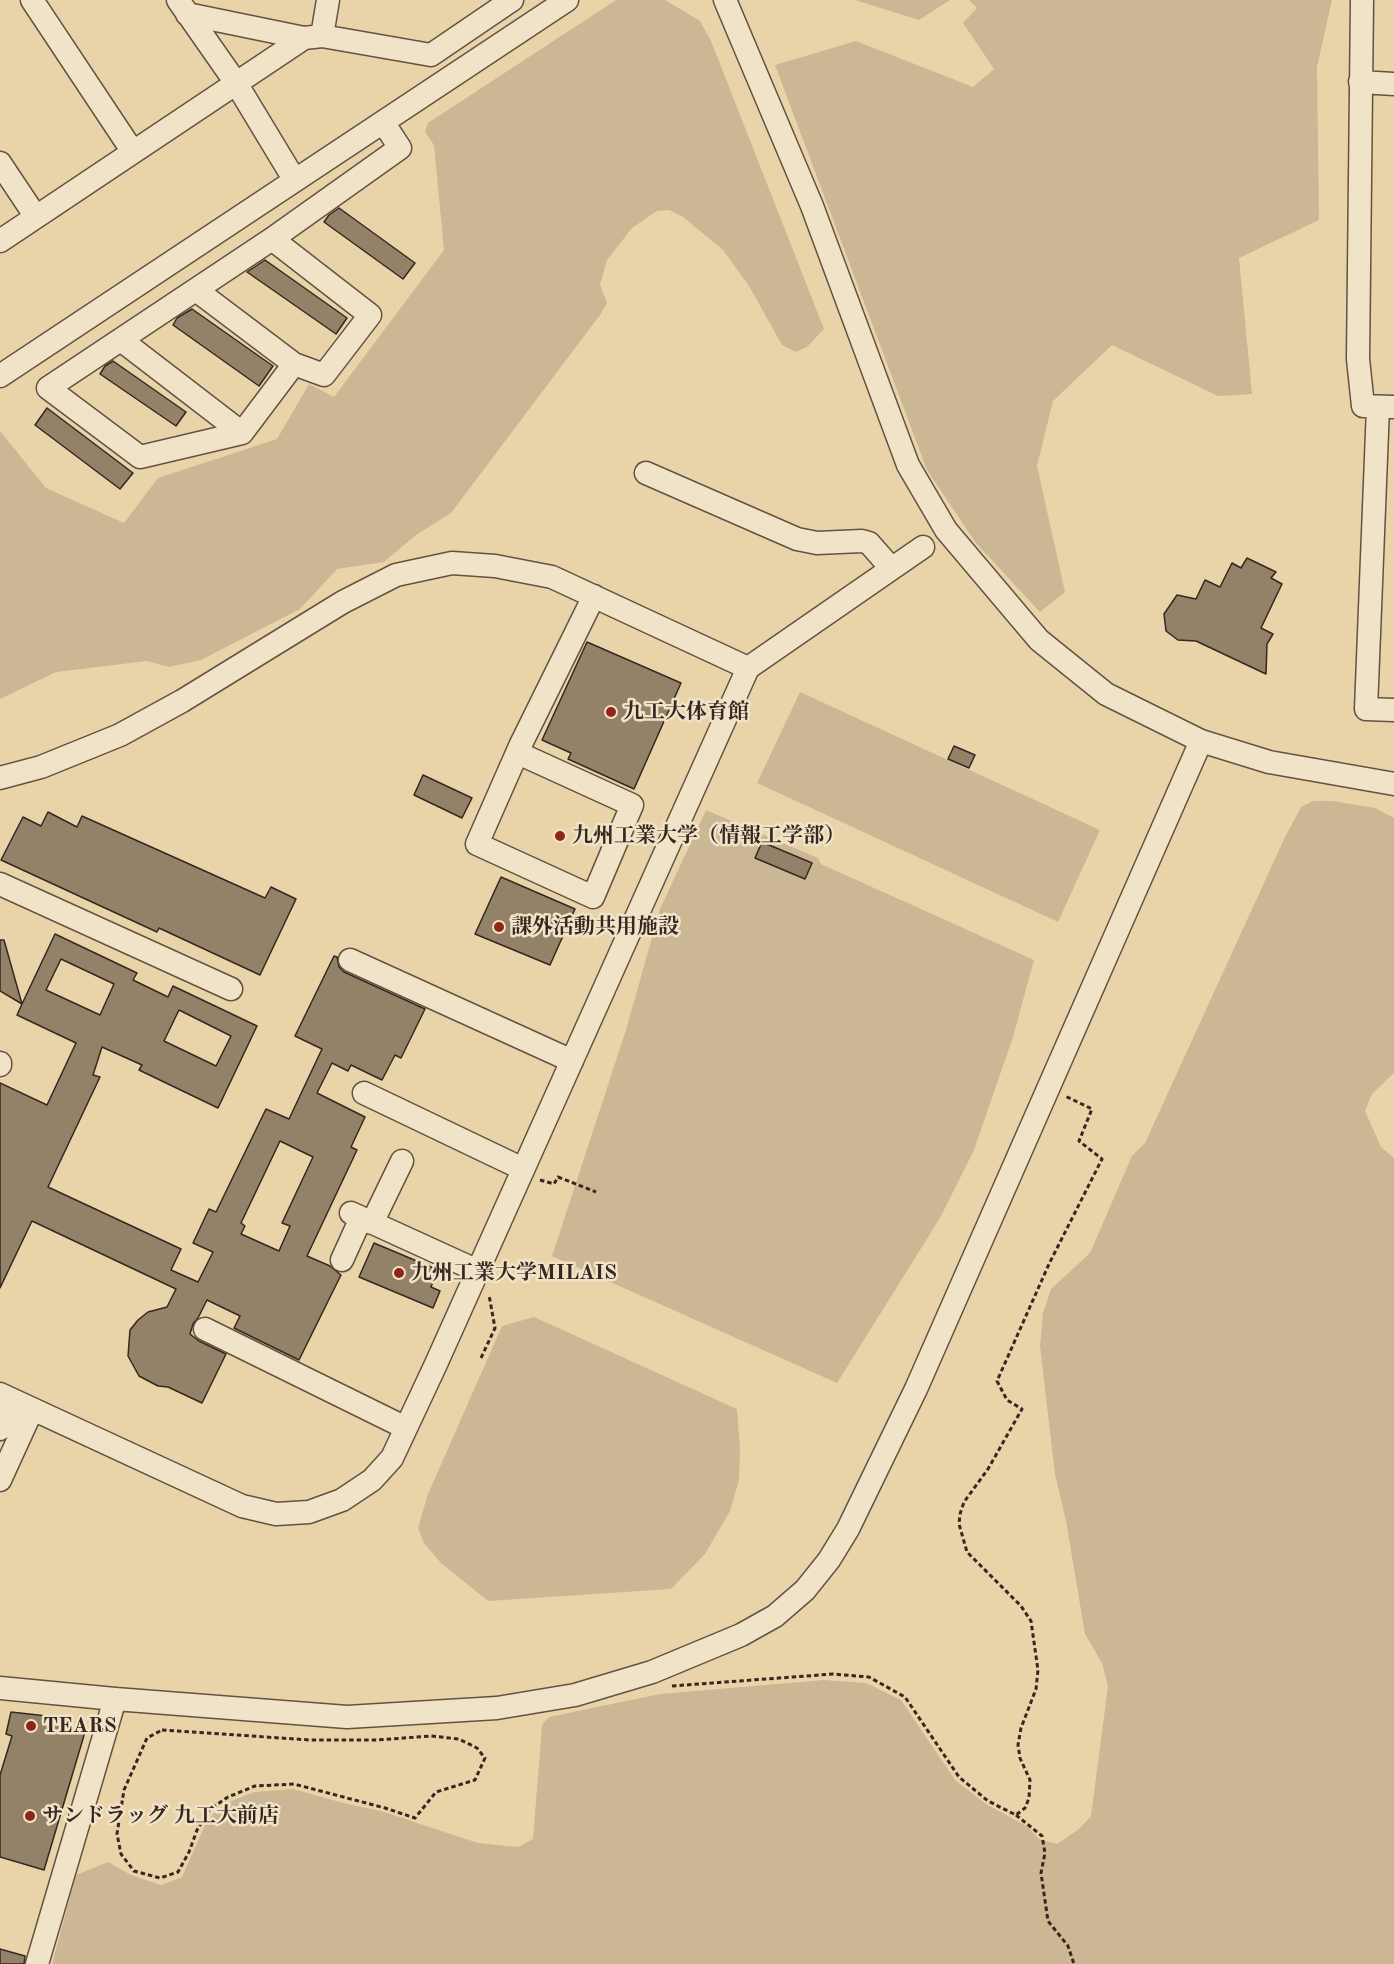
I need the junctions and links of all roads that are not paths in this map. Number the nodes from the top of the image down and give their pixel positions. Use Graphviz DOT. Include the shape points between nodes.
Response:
graph roads {
  1 [pos="32,0"];
  2 [pos="328,0"];
  3 [pos="512,0"];
  4 [pos="567,0"];
  5 [pos="714,0"];
  6 [pos="1362,0"];
  7 [pos="183,7"];
  8 [pos="729,8"];
  9 [pos="313,37"];
  10 [pos="1360,82"];
  11 [pos="236,83"];
  12 [pos="1394,84"];
  13 [pos="383,122"];
  14 [pos="133,152"];
  15 [pos="0,163"];
  16 [pos="294,179"];
  17 [pos="36,217"];
  18 [pos="272,239"];
  19 [pos="0,241"];
  20 [pos="196,290"];
  21 [pos="121,340"];
  22 [pos="294,364"];
  23 [pos="0,376"];
  24 [pos="1386,407"];
  25 [pos="242,433"];
  26 [pos="646,473"];
  27 [pos="922,547"];
  28 [pos="891,568"];
  29 [pos="594,596"];
  30 [pos="748,668"];
  31 [pos="1394,710"];
  32 [pos="1201,741"];
  33 [pos="518,753"];
  34 [pos="0,778"];
  35 [pos="1394,784"];
  36 [pos="0,884"];
  37 [pos="350,960"];
  38 [pos="231,988"];
  39 [pos="572,1061"];
  40 [pos="364,1093"];
  41 [pos="402,1161"];
  42 [pos="524,1169"];
  43 [pos="362,1218"];
  44 [pos="342,1260"];
  45 [pos="478,1271"];
  46 [pos="205,1329"];
  47 [pos="15,1401"];
  48 [pos="406,1428"];
  49 [pos="0,1429"];
  50 [pos="0,1480"];
  51 [pos="0,1688"];
  52 [pos="115,1699"];
  53 [pos="37,1964"];
  1 -- 14 [label="street"];
  2 -- 9 [label="street"];
  3 -- 9 [label="street" via="431,55"];
  4 -- 13 [label="street"];
  5 -- 8 [label="street"];
  6 -- 10 [label="street"];
  7 -- 9 [label="street"];
  7 -- 11 [label="street"];
  8 -- 32 [label="street" via="812,206 908,465 946,530 1039,640 1106,694"];
  9 -- 11 [label="street"];
  10 -- 12 [label="street"];
  10 -- 24 [label="street" via="1358,359 1363,406"];
  11 -- 14 [label="street"];
  11 -- 16 [label="street"];
  13 -- 16 [label="street"];
  13 -- 18 [label="street" via="400,148"];
  14 -- 17 [label="street"];
  15 -- 17 [label="street"];
  16 -- 23 [label="street"];
  17 -- 19 [label="street"];
  18 -- 20 [label="street"];
  18 -- 22 [label="street" via="370,315 324,375"];
  20 -- 21 [label="street"];
  20 -- 22 [label="street"];
  21 -- 25 [label="street"];
  21 -- 25 [label="street" via="48,388 140,457"];
  22 -- 25 [label="street"];
  24 -- 31 [label="street" via="1366,709"];
  26 -- 28 [label="street" via="797,539 869,543"];
  27 -- 28 [label="street"];
  28 -- 30 [label="street"];
  29 -- 30 [label="street"];
  29 -- 33 [label="street"];
  29 -- 34 [label="street" via="552,577 495,566 452,563 396,575 343,602 120,735 41,767"];
  30 -- 39 [label="street"];
  32 -- 35 [label="street" via="1269,762"];
  32 -- 52 [label="street" via="916,1389 848,1529 805,1590 775,1616 741,1635 652,1672 575,1695 497,1708 347,1717"];
  33 -- 33 [label="street" via="477,844 593,897 632,805"];
  36 -- 38 [label="street"];
  37 -- 39 [label="street"];
  39 -- 42 [label="street"];
  40 -- 42 [label="street"];
  41 -- 43 [label="street"];
  42 -- 45 [label="street"];
  43 -- 44 [label="street"];
  43 -- 45 [label="street"];
  45 -- 48 [label="street"];
  46 -- 48 [label="street"];
  47 -- 48 [label="street" via="242,1506 276,1514 309,1512 342,1500 372,1480 393,1458"];
  47 -- 49 [label="street"];
  47 -- 50 [label="street"];
  51 -- 52 [label="street"];
  52 -- 53 [label="street"];
}
